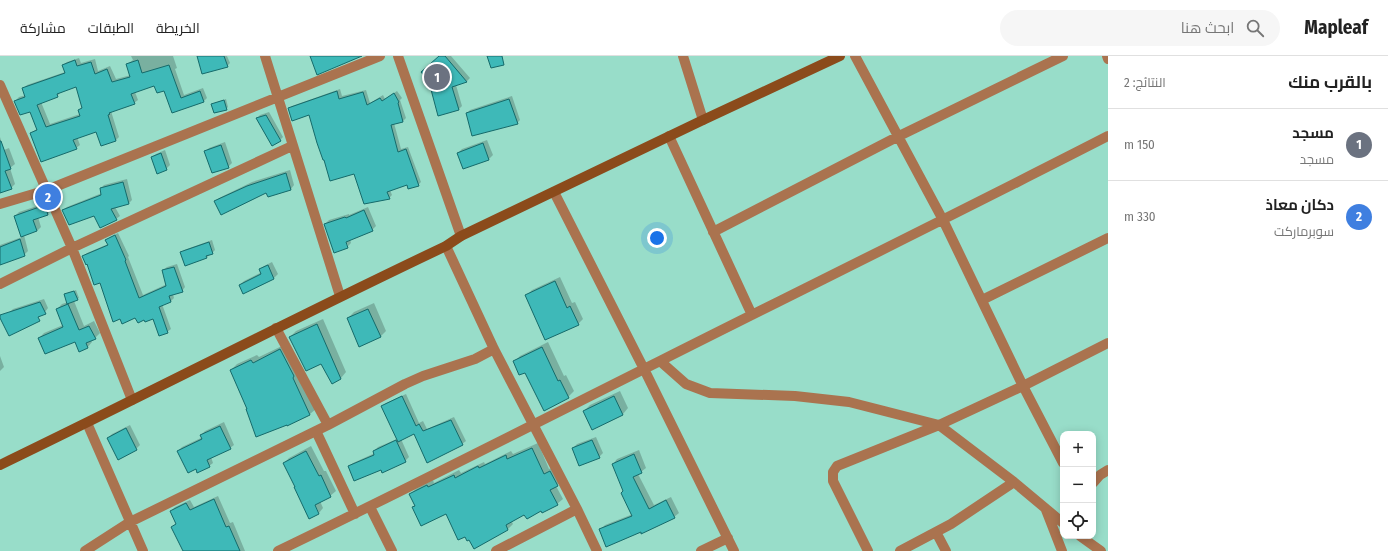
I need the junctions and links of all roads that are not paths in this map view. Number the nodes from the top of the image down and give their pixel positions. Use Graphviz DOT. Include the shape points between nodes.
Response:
graph roads {
  1 [pos="265,56"];
  2 [pos="380,56"];
  3 [pos="398,56"];
  4 [pos="683,56"];
  5 [pos="840,56"];
  6 [pos="855,56"];
  7 [pos="1063,56"];
  8 [pos="1107,56"];
  9 [pos="1108,59"];
  10 [pos="0,85"];
  11 [pos="277,98"];
  12 [pos="703,120"];
  13 [pos="669,136"];
  14 [pos="1108,136"];
  15 [pos="897,137"];
  16 [pos="292,146"];
  17 [pos="47,190"];
  18 [pos="554,192"];
  19 [pos="0,204"];
  20 [pos="943,220"];
  21 [pos="713,232"];
  22 [pos="461,236"];
  23 [pos="1108,238"];
  24 [pos="446,246"];
  25 [pos="72,248"];
  26 [pos="0,284"];
  27 [pos="340,296"];
  28 [pos="982,300"];
  29 [pos="752,315"];
  30 [pos="276,328"];
  31 [pos="1108,343"];
  32 [pos="494,349"];
  33 [pos="660,361"];
  34 [pos="644,369"];
  35 [pos="1023,386"];
  36 [pos="132,400"];
  37 [pos="87,423"];
  38 [pos="533,424"];
  39 [pos="328,425"];
  40 [pos="939,426"];
  41 [pos="316,431"];
  42 [pos="1060,456"];
  43 [pos="0,465"];
  44 [pos="1108,470"];
  45 [pos="1096,480"];
  46 [pos="1014,482"];
  47 [pos="370,507"];
  48 [pos="577,510"];
  49 [pos="1046,510"];
  50 [pos="355,514"];
  51 [pos="1060,521"];
  52 [pos="130,522"];
  53 [pos="936,532"];
  54 [pos="728,538"];
  55 [pos="1086,539"];
  56 [pos="85,551"];
  57 [pos="143,551"];
  58 [pos="278,551"];
  59 [pos="392,551"];
  60 [pos="496,551"];
  61 [pos="597,551"];
  62 [pos="701,551"];
  63 [pos="734,551"];
  64 [pos="868,551"];
  65 [pos="900,551"];
  66 [pos="946,551"];
  67 [pos="1062,551"];
  68 [pos="1101,551"];
  1 -- 11 [label="street"];
  2 -- 11 [label="street"];
  3 -- 22 [label="street"];
  4 -- 12 [label="street"];
  5 -- 12 [label="street"];
  6 -- 15 [label="street"];
  7 -- 15 [label="street"];
  8 -- 9 [label="street"];
  10 -- 17 [label="street"];
  11 -- 16 [label="street"];
  11 -- 17 [label="street"];
  12 -- 13 [label="street"];
  13 -- 18 [label="street"];
  13 -- 21 [label="street"];
  14 -- 20 [label="street"];
  15 -- 20 [label="street"];
  15 -- 21 [label="street"];
  16 -- 25 [label="street"];
  16 -- 27 [label="street"];
  17 -- 19 [label="street"];
  17 -- 25 [label="street"];
  18 -- 22 [label="street"];
  18 -- 34 [label="street"];
  20 -- 28 [label="street"];
  20 -- 29 [label="street"];
  21 -- 29 [label="street"];
  22 -- 24 [label="street"];
  23 -- 28 [label="street"];
  24 -- 27 [label="street"];
  24 -- 32 [label="street"];
  25 -- 26 [label="street"];
  25 -- 36 [label="street"];
  27 -- 30 [label="street"];
  28 -- 35 [label="street"];
  29 -- 33 [label="street"];
  30 -- 36 [label="street"];
  30 -- 39 [label="street"];
  31 -- 35 [label="street"];
  32 -- 38 [label="street"];
  32 -- 39 [label="street" via="476,359 405,384"];
  33 -- 34 [label="street"];
  33 -- 40 [label="street" via="686,384 710,393 795,396 849,402"];
  34 -- 38 [label="street"];
  34 -- 54 [label="street"];
  35 -- 40 [label="street"];
  35 -- 42 [label="street"];
  36 -- 37 [label="street"];
  37 -- 43 [label="street"];
  37 -- 52 [label="street"];
  38 -- 47 [label="street"];
  38 -- 48 [label="street"];
  39 -- 41 [label="street"];
  40 -- 46 [label="street"];
  40 -- 64 [label="street" via="837,466 833,472 833,481"];
  41 -- 50 [label="street"];
  41 -- 52 [label="street"];
  44 -- 45 [label="street"];
  46 -- 49 [label="street"];
  46 -- 53 [label="street"];
  47 -- 50 [label="street"];
  47 -- 59 [label="street"];
  48 -- 60 [label="street"];
  48 -- 61 [label="street"];
  49 -- 51 [label="street"];
  49 -- 67 [label="street"];
  50 -- 58 [label="street"];
  52 -- 56 [label="street"];
  52 -- 57 [label="street"];
  53 -- 65 [label="street"];
  53 -- 66 [label="street"];
  54 -- 62 [label="street"];
  54 -- 63 [label="street"];
  55 -- 68 [label="street"];
}
